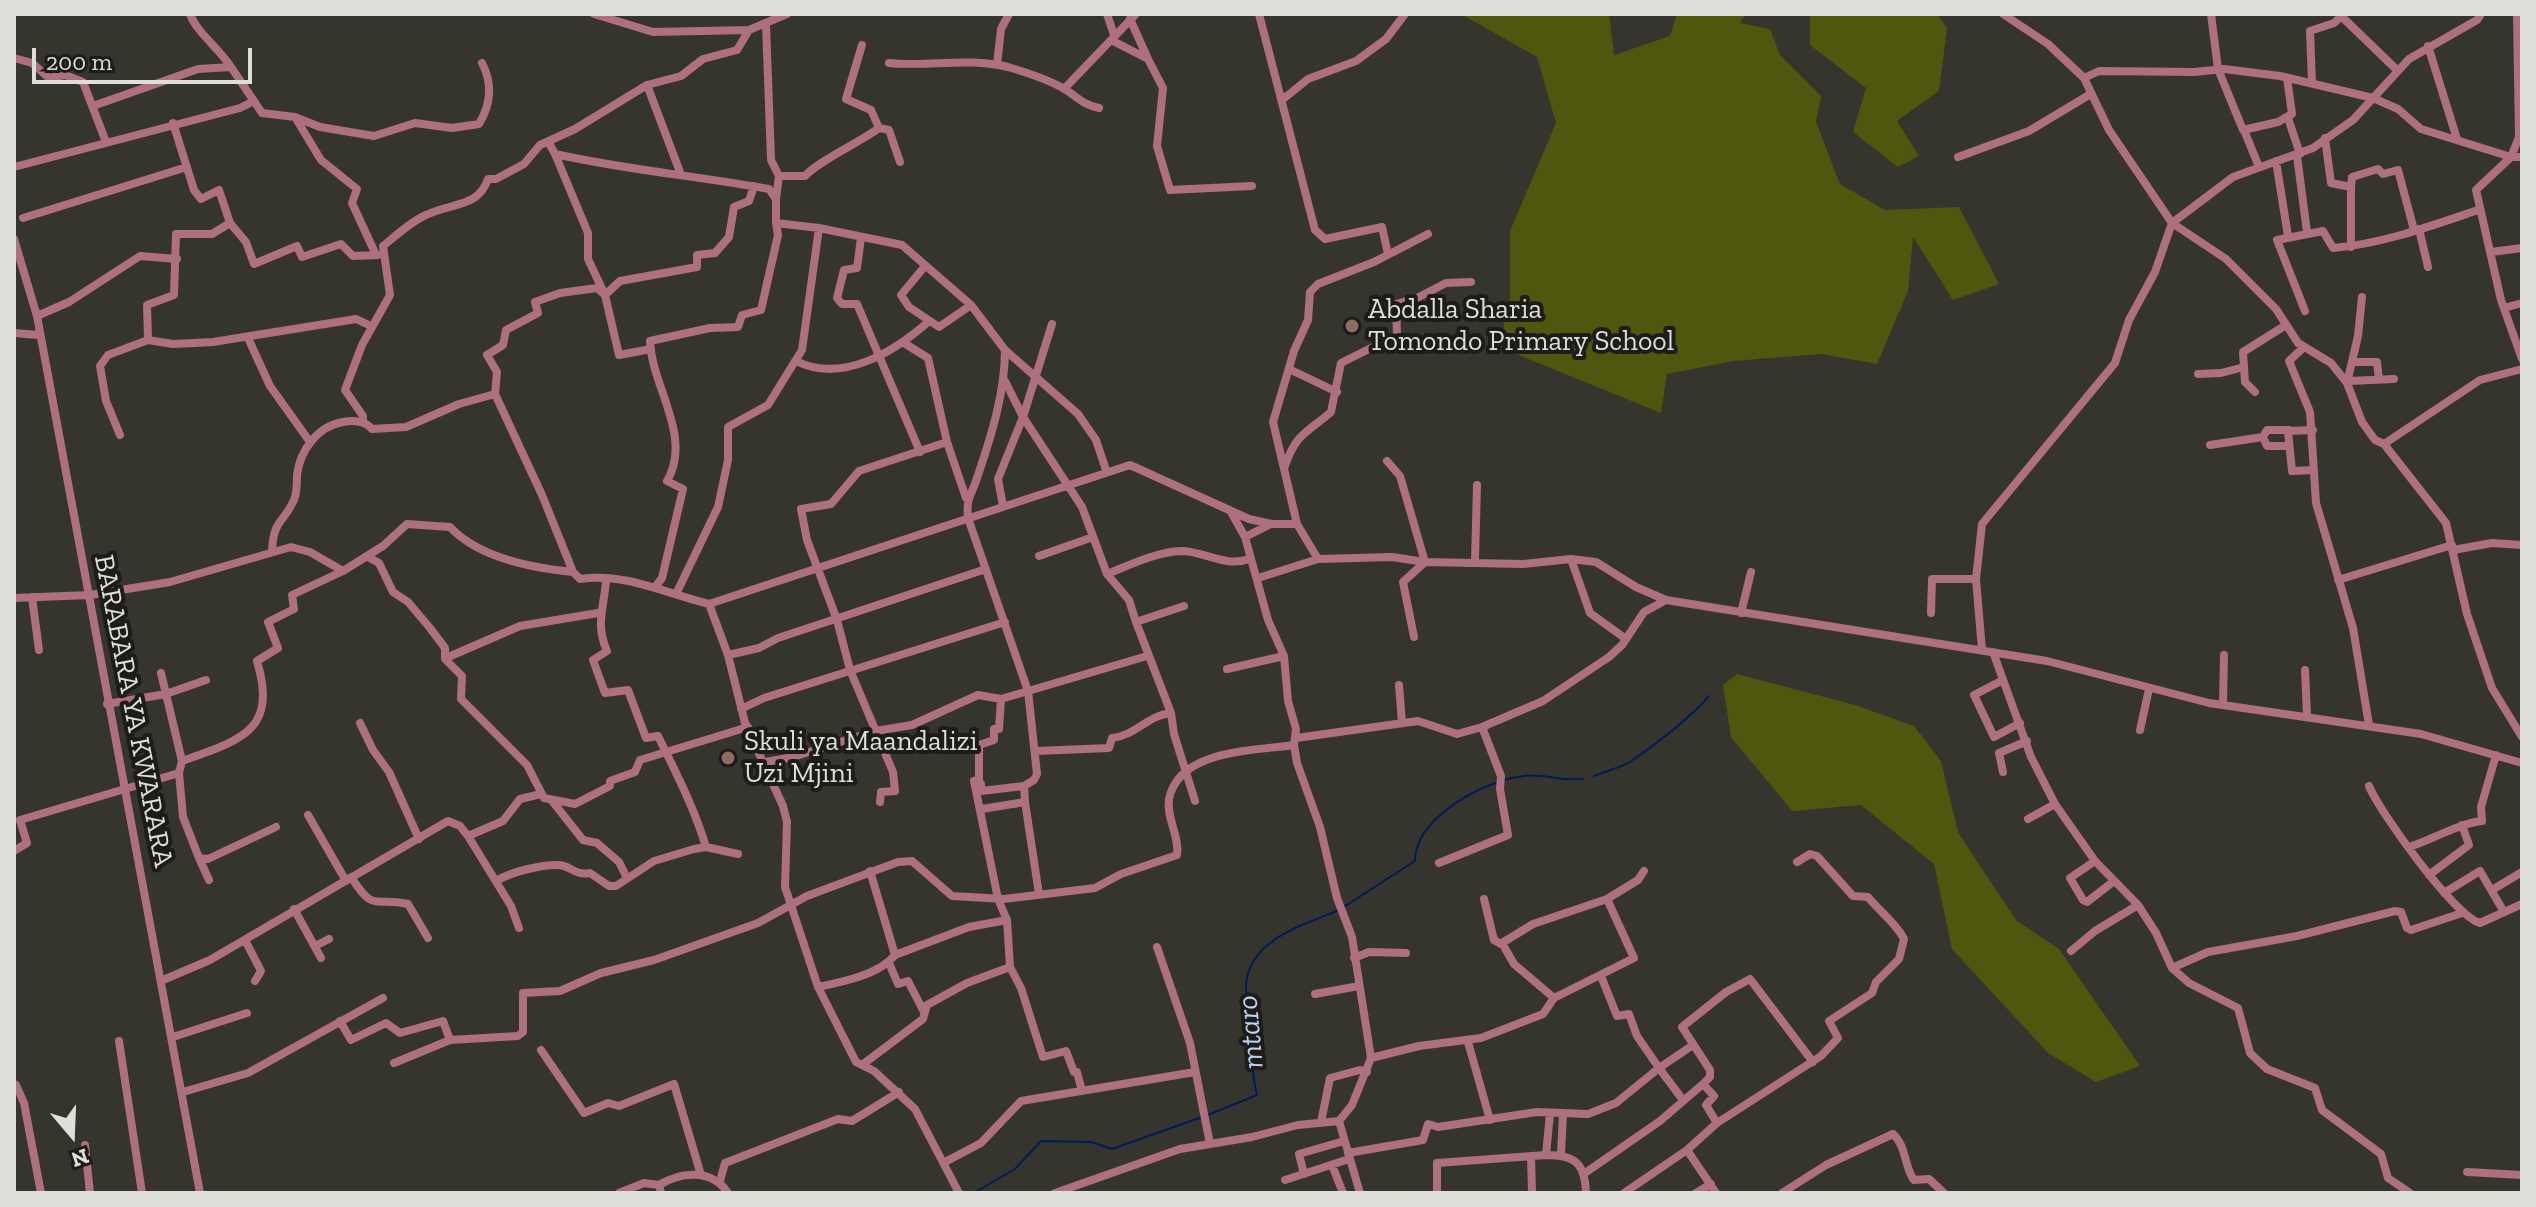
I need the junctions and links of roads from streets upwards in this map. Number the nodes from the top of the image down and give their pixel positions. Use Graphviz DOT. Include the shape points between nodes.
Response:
graph roads {
  1 [pos="190,14"];
  2 [pos="594,14"];
  3 [pos="758,14"];
  4 [pos="787,14"];
  5 [pos="1009,14"];
  6 [pos="1107,14"];
  7 [pos="1259,14"];
  8 [pos="1405,14"];
  9 [pos="2003,14"];
  10 [pos="2211,14"];
  11 [pos="2481,14"];
  12 [pos="2517,14"];
  13 [pos="2341,15"];
  14 [pos="1133,16"];
  15 [pos="764,24"];
  16 [pos="749,30"];
  17 [pos="1113,38"];
  18 [pos="2519,40"];
  19 [pos="862,45"];
  20 [pos="2428,46"];
  21 [pos="14,58"];
  22 [pos="1148,59"];
  23 [pos="482,63"];
  24 [pos="889,63"];
  25 [pos="997,65"];
  26 [pos="231,67"];
  27 [pos="2218,69"];
  28 [pos="2398,71"];
  29 [pos="2084,78"];
  30 [pos="2287,78"];
  31 [pos="2312,83"];
  32 [pos="647,85"];
  33 [pos="1064,89"];
  34 [pos="2089,95"];
  35 [pos="2520,96"];
  36 [pos="2373,98"];
  37 [pos="1282,100"];
  38 [pos="254,101"];
  39 [pos="93,106"];
  40 [pos="1099,108"];
  41 [pos="295,117"];
  42 [pos="2288,118"];
  43 [pos="173,123"];
  44 [pos="879,128"];
  45 [pos="2244,130"];
  46 [pos="2325,138"];
  47 [pos="2457,139"];
  48 [pos="106,142"];
  49 [pos="549,143"];
  50 [pos="555,154"];
  51 [pos="2299,155"];
  52 [pos="1958,157"];
  53 [pos="2511,157"];
  54 [pos="2522,157"];
  55 [pos="2276,161"];
  56 [pos="900,162"];
  57 [pos="14,167"];
  58 [pos="187,167"];
  59 [pos="2259,167"];
  60 [pos="680,172"];
  61 [pos="779,176"];
  62 [pos="754,186"];
  63 [pos="1252,186"];
  64 [pos="2351,187"];
  65 [pos="776,199"];
  66 [pos="2478,210"];
  67 [pos="23,218"];
  68 [pos="230,223"];
  69 [pos="776,223"];
  70 [pos="2172,223"];
  71 [pos="819,228"];
  72 [pos="2417,229"];
  73 [pos="2307,232"];
  74 [pos="1428,234"];
  75 [pos="2288,236"];
  76 [pos="861,238"];
  77 [pos="14,239"];
  78 [pos="2351,247"];
  79 [pos="2522,248"];
  80 [pos="2491,252"];
  81 [pos="1388,254"];
  82 [pos="380,255"];
  83 [pos="177,259"];
  84 [pos="925,266"];
  85 [pos="2428,267"];
  86 [pos="1471,282"];
  87 [pos="605,295"];
  88 [pos="2362,297"];
  89 [pos="2522,303"];
  90 [pos="971,305"];
  91 [pos="2504,308"];
  92 [pos="2305,311"];
  93 [pos="37,316"];
  94 [pos="928,322"];
  95 [pos="1052,324"];
  96 [pos="2286,325"];
  97 [pos="371,326"];
  98 [pos="14,333"];
  99 [pos="38,335"];
  100 [pos="248,338"];
  101 [pos="148,340"];
  102 [pos="904,343"];
  103 [pos="2303,348"];
  104 [pos="651,349"];
  105 [pos="1005,350"];
  106 [pos="878,355"];
  107 [pos="2522,359"];
  108 [pos="796,361"];
  109 [pos="2353,362"];
  110 [pos="2244,367"];
  111 [pos="1289,369"];
  112 [pos="2522,369"];
  113 [pos="2198,374"];
  114 [pos="1034,376"];
  115 [pos="2379,379"];
  116 [pos="2394,379"];
  117 [pos="1005,381"];
  118 [pos="2348,382"];
  119 [pos="1337,392"];
  120 [pos="2255,392"];
  121 [pos="495,394"];
  122 [pos="1023,417"];
  123 [pos="363,422"];
  124 [pos="2289,430"];
  125 [pos="2313,430"];
  126 [pos="120,435"];
  127 [pos="2263,437"];
  128 [pos="310,442"];
  129 [pos="947,442"];
  130 [pos="2384,444"];
  131 [pos="2210,445"];
  132 [pos="2289,446"];
  133 [pos="920,452"];
  134 [pos="1387,461"];
  135 [pos="1285,466"];
  136 [pos="1106,470"];
  137 [pos="2314,470"];
  138 [pos="1064,485"];
  139 [pos="1477,485"];
  140 [pos="966,498"];
  141 [pos="1003,506"];
  142 [pos="1231,511"];
  143 [pos="968,518"];
  144 [pos="1271,524"];
  145 [pos="1297,524"];
  146 [pos="1093,537"];
  147 [pos="1245,537"];
  148 [pos="2522,545"];
  149 [pos="2453,547"];
  150 [pos="272,550"];
  151 [pos="1039,556"];
  152 [pos="368,557"];
  153 [pos="1249,559"];
  154 [pos="1318,559"];
  155 [pos="1571,559"];
  156 [pos="1475,560"];
  157 [pos="1425,562"];
  158 [pos="819,569"];
  159 [pos="986,569"];
  160 [pos="343,571"];
  161 [pos="573,572"];
  162 [pos="1751,572"];
  163 [pos="1107,574"];
  164 [pos="1258,578"];
  165 [pos="1976,579"];
  166 [pos="2338,580"];
  167 [pos="606,581"];
  168 [pos="656,586"];
  169 [pos="676,594"];
  170 [pos="90,595"];
  171 [pos="32,597"];
  172 [pos="14,598"];
  173 [pos="1666,600"];
  174 [pos="709,604"];
  175 [pos="1184,606"];
  176 [pos="598,613"];
  177 [pos="1741,613"];
  178 [pos="1931,613"];
  179 [pos="837,620"];
  180 [pos="1005,622"];
  181 [pos="1136,622"];
  182 [pos="1414,637"];
  183 [pos="1626,639"];
  184 [pos="39,650"];
  185 [pos="1982,650"];
  186 [pos="1993,652"];
  187 [pos="728,655"];
  188 [pos="2224,655"];
  189 [pos="1147,656"];
  190 [pos="1284,656"];
  191 [pos="445,659"];
  192 [pos="1227,669"];
  193 [pos="850,670"];
  194 [pos="2305,670"];
  195 [pos="161,673"];
  196 [pos="206,680"];
  197 [pos="2003,680"];
  198 [pos="1399,685"];
  199 [pos="2149,689"];
  200 [pos="1028,691"];
  201 [pos="166,694"];
  202 [pos="1001,699"];
  203 [pos="107,704"];
  204 [pos="2223,705"];
  205 [pos="741,709"];
  206 [pos="1171,713"];
  207 [pos="2307,716"];
  208 [pos="360,723"];
  209 [pos="1402,723"];
  210 [pos="2020,723"];
  211 [pos="2369,725"];
  212 [pos="748,727"];
  213 [pos="1482,727"];
  214 [pos="2140,730"];
  215 [pos="875,731"];
  216 [pos="2521,732"];
  217 [pos="1994,737"];
  218 [pos="1295,741"];
  219 [pos="2027,741"];
  220 [pos="667,750"];
  221 [pos="1036,751"];
  222 [pos="1999,753"];
  223 [pos="2496,755"];
  224 [pos="182,761"];
  225 [pos="766,762"];
  226 [pos="2522,763"];
  227 [pos="981,771"];
  228 [pos="2003,772"];
  229 [pos="179,773"];
  230 [pos="1184,773"];
  231 [pos="1024,786"];
  232 [pos="2369,786"];
  233 [pos="123,787"];
  234 [pos="541,794"];
  235 [pos="1195,801"];
  236 [pos="553,802"];
  237 [pos="880,802"];
  238 [pos="1025,802"];
  239 [pos="2055,804"];
  240 [pos="982,809"];
  241 [pos="308,815"];
  242 [pos="2028,819"];
  243 [pos="17,821"];
  244 [pos="2462,825"];
  245 [pos="276,827"];
  246 [pos="468,836"];
  247 [pos="419,839"];
  248 [pos="706,847"];
  249 [pos="2409,847"];
  250 [pos="14,851"];
  251 [pos="738,854"];
  252 [pos="199,858"];
  253 [pos="2095,861"];
  254 [pos="1797,862"];
  255 [pos="1439,863"];
  256 [pos="870,871"];
  257 [pos="1644,871"];
  258 [pos="2522,872"];
  259 [pos="2429,875"];
  260 [pos="627,878"];
  261 [pos="348,879"];
  262 [pos="209,880"];
  263 [pos="496,881"];
  264 [pos="2114,881"];
  265 [pos="2492,890"];
  266 [pos="2444,893"];
  267 [pos="1039,894"];
  268 [pos="998,899"];
  269 [pos="1484,899"];
  270 [pos="1607,899"];
  271 [pos="2522,904"];
  272 [pos="2138,905"];
  273 [pos="790,906"];
  274 [pos="294,909"];
  275 [pos="2504,912"];
  276 [pos="2462,913"];
  277 [pos="1007,920"];
  278 [pos="519,928"];
  279 [pos="428,938"];
  280 [pos="329,939"];
  281 [pos="245,940"];
  282 [pos="1501,944"];
  283 [pos="315,946"];
  284 [pos="1157,947"];
  285 [pos="2071,951"];
  286 [pos="1406,953"];
  287 [pos="321,958"];
  288 [pos="1354,958"];
  289 [pos="892,959"];
  290 [pos="1010,967"];
  291 [pos="2172,968"];
  292 [pos="1601,976"];
  293 [pos="163,980"];
  294 [pos="255,981"];
  295 [pos="1359,986"];
  296 [pos="818,987"];
  297 [pos="1315,994"];
  298 [pos="383,998"];
  299 [pos="1554,998"];
  300 [pos="924,1012"];
  301 [pos="247,1013"];
  302 [pos="340,1021"];
  303 [pos="173,1037"];
  304 [pos="450,1040"];
  305 [pos="119,1041"];
  306 [pos="1468,1042"];
  307 [pos="1693,1045"];
  308 [pos="541,1050"];
  309 [pos="1371,1058"];
  310 [pos="1813,1062"];
  311 [pos="394,1063"];
  312 [pos="862,1065"];
  313 [pos="1659,1068"];
  314 [pos="1195,1072"];
  315 [pos="1367,1072"];
  316 [pos="1703,1084"];
  317 [pos="16,1085"];
  318 [pos="1082,1091"];
  319 [pos="183,1092"];
  320 [pos="899,1092"];
  321 [pos="1683,1100"];
  322 [pos="1550,1113"];
  323 [pos="1563,1113"];
  324 [pos="1490,1120"];
  325 [pos="1339,1121"];
  326 [pos="1321,1122"];
  327 [pos="1717,1123"];
  328 [pos="1344,1141"];
  329 [pos="1210,1144"];
  330 [pos="85,1145"];
  331 [pos="1687,1150"];
  332 [pos="1546,1155"];
  333 [pos="1561,1155"];
  334 [pos="1348,1156"];
  335 [pos="1531,1156"];
  336 [pos="945,1162"];
  337 [pos="1332,1165"];
  338 [pos="2467,1172"];
  339 [pos="1585,1173"];
  340 [pos="1304,1174"];
  341 [pos="701,1175"];
  342 [pos="2522,1175"];
  343 [pos="1285,1180"];
  344 [pos="720,1181"];
  345 [pos="1711,1184"];
  346 [pos="660,1189"];
  347 [pos="1785,1192"];
  348 [pos="41,1193"];
  349 [pos="90,1193"];
  350 [pos="142,1193"];
  351 [pos="200,1193"];
  352 [pos="619,1193"];
  353 [pos="728,1193"];
  354 [pos="959,1193"];
  355 [pos="1055,1193"];
  356 [pos="1343,1193"];
  357 [pos="1360,1193"];
  358 [pos="1437,1193"];
  359 [pos="1532,1193"];
  360 [pos="1586,1193"];
  361 [pos="1624,1193"];
  362 [pos="1696,1193"];
  363 [pos="1716,1193"];
  364 [pos="1944,1193"];
  365 [pos="2410,1193"];
  1 -- 26 [label="street" via="194,26 218,46"];
  2 -- 16 [label="street" via="653,32"];
  3 -- 15 [label="street"];
  4 -- 15 [label="street"];
  5 -- 25 [label="street" via="1001,29"];
  6 -- 17 [label="street"];
  7 -- 37 [label="street"];
  8 -- 37 [label="street" via="1386,39 1356,61 1308,79"];
  9 -- 29 [label="street" via="2048,44"];
  10 -- 27 [label="street"];
  11 -- 20 [label="street"];
  12 -- 18 [label="street"];
  13 -- 28 [label="street"];
  13 -- 31 [label="street" via="2310,31"];
  14 -- 17 [label="street"];
  14 -- 22 [label="street"];
  15 -- 16 [label="street"];
  15 -- 61 [label="street" via="771,160"];
  16 -- 32 [label="street" via="737,50"];
  17 -- 22 [label="street"];
  17 -- 33 [label="street"];
  18 -- 35 [label="street"];
  19 -- 44 [label="street" via="846,99 871,110"];
  20 -- 28 [label="street"];
  20 -- 47 [label="street"];
  21 -- 39 [label="street" via="32,63 49,78 75,76"];
  22 -- 63 [label="street" via="1163,88 1157,146 1170,190"];
  23 -- 41 [label="street" via="490,102 479,124 452,128 415,123 374,136"];
  24 -- 25 [label="street"];
  25 -- 33 [label="street"];
  26 -- 38 [label="street"];
  26 -- 39 [label="street" via="198,69"];
  27 -- 29 [label="street" via="2099,71"];
  27 -- 30 [label="street"];
  27 -- 45 [label="street"];
  28 -- 36 [label="street"];
  29 -- 34 [label="street"];
  30 -- 31 [label="street"];
  30 -- 42 [label="street" via="2293,112"];
  31 -- 36 [label="street"];
  32 -- 49 [label="street"];
  32 -- 60 [label="street"];
  33 -- 40 [label="street"];
  34 -- 52 [label="street" via="2029,131"];
  34 -- 70 [label="street"];
  35 -- 53 [label="street" via="2519,137"];
  36 -- 46 [label="street" via="2353,120"];
  36 -- 47 [label="street" via="2398,109 2421,129"];
  37 -- 81 [label="street" via="1319,238 1382,227"];
  38 -- 41 [label="street" via="262,113"];
  38 -- 43 [label="street"];
  39 -- 48 [label="street"];
  41 -- 82 [label="street" via="321,160 357,189 352,203"];
  42 -- 45 [label="street"];
  42 -- 51 [label="street"];
  43 -- 48 [label="street"];
  43 -- 58 [label="street"];
  44 -- 56 [label="street" via="889,130"];
  44 -- 61 [label="street" via="838,156 814,165 805,176"];
  45 -- 59 [label="street"];
  46 -- 51 [label="street"];
  46 -- 64 [label="street" via="2331,183"];
  47 -- 53 [label="street"];
  48 -- 57 [label="street"];
  49 -- 50 [label="street"];
  49 -- 82 [label="street" via="540,145 524,164 488,179 475,199 412,223 383,246"];
  50 -- 60 [label="street" via="649,173"];
  50 -- 87 [label="street" via="588,233 588,259"];
  51 -- 55 [label="street"];
  51 -- 73 [label="street"];
  53 -- 54 [label="street"];
  53 -- 66 [label="street" via="2476,190"];
  55 -- 59 [label="street"];
  55 -- 75 [label="street"];
  58 -- 67 [label="street"];
  58 -- 68 [label="street" via="201,199 219,190"];
  59 -- 70 [label="street" via="2233,177"];
  60 -- 62 [label="street"];
  61 -- 65 [label="street"];
  62 -- 65 [label="street" via="769,189"];
  62 -- 87 [label="street" via="749,201 734,207 729,237 715,253 697,255 697,267 620,281"];
  64 -- 72 [label="street" via="2352,177 2398,170"];
  64 -- 78 [label="street"];
  65 -- 69 [label="street"];
  66 -- 72 [label="street"];
  66 -- 80 [label="street"];
  68 -- 82 [label="street" via="246,242 254,264 297,246 302,257 341,244 353,256"];
  68 -- 83 [label="street" via="212,234 176,234"];
  69 -- 71 [label="street"];
  69 -- 104 [label="street" via="778,235 761,310 742,315 738,327 654,339"];
  70 -- 96 [label="street" via="2226,259"];
  70 -- 165 [label="street" via="2115,363 1982,524"];
  71 -- 76 [label="street"];
  71 -- 108 [label="street" via="804,343"];
  72 -- 78 [label="street"];
  72 -- 85 [label="street"];
  73 -- 75 [label="street"];
  73 -- 78 [label="street" via="2326,232 2333,248"];
  74 -- 81 [label="street"];
  75 -- 92 [label="street" via="2277,244"];
  76 -- 84 [label="street" via="902,245"];
  76 -- 106 [label="street" via="857,268 844,270 837,298 842,304 857,304"];
  77 -- 93 [label="street, BARABARA YA KWARARA"];
  79 -- 80 [label="street"];
  80 -- 91 [label="street"];
  81 -- 111 [label="street" via="1312,288 1308,320"];
  82 -- 97 [label="street" via="389,269 390,295"];
  83 -- 93 [label="street" via="140,256 69,302"];
  83 -- 101 [label="street" via="174,295 147,305"];
  84 -- 90 [label="street"];
  84 -- 94 [label="street" via="901,295"];
  86 -- 119 [label="street" via="1446,283 1396,304 1397,335 1341,363"];
  87 -- 104 [label="street" via="619,355"];
  87 -- 121 [label="street" via="597,288 535,302 538,313 506,330 503,345 487,355 497,372"];
  88 -- 109 [label="street"];
  89 -- 91 [label="street"];
  90 -- 94 [label="street" via="939,327"];
  90 -- 105 [label="street"];
  91 -- 107 [label="street"];
  93 -- 99 [label="street, BARABARA YA KWARARA"];
  94 -- 102 [label="street"];
  95 -- 114 [label="street"];
  96 -- 103 [label="street"];
  96 -- 110 [label="street" via="2243,352"];
  97 -- 100 [label="street" via="356,319"];
  97 -- 123 [label="street" via="345,390"];
  98 -- 99 [label="street"];
  99 -- 170 [label="street, BARABARA YA KWARARA"];
  100 -- 101 [label="street" via="173,344"];
  100 -- 128 [label="street" via="270,386"];
  101 -- 126 [label="street" via="108,355 100,366"];
  102 -- 106 [label="street"];
  102 -- 129 [label="street" via="928,358"];
  103 -- 118 [label="street" via="2326,358"];
  103 -- 125 [label="street" via="2289,361"];
  104 -- 168 [label="street" via="676,436 677,456 667,481 683,489"];
  105 -- 114 [label="street"];
  105 -- 117 [label="street"];
  106 -- 108 [label="street" via="839,370"];
  106 -- 133 [label="street"];
  108 -- 169 [label="street" via="768,405 728,427 728,460 718,507"];
  109 -- 115 [label="street" via="2377,362"];
  109 -- 118 [label="street"];
  110 -- 113 [label="street"];
  110 -- 120 [label="street" via="2246,386"];
  111 -- 119 [label="street"];
  111 -- 135 [label="street" via="1273,422"];
  112 -- 130 [label="street" via="2480,380"];
  114 -- 122 [label="street"];
  114 -- 136 [label="street" via="1086,423"];
  115 -- 116 [label="street"];
  115 -- 118 [label="street"];
  117 -- 122 [label="street"];
  117 -- 140 [label="street" via="977,478"];
  118 -- 130 [label="street" via="2362,422"];
  119 -- 135 [label="street" via="1328,415 1293,442"];
  121 -- 123 [label="street" via="406,427 372,429"];
  121 -- 161 [label="street"];
  122 -- 138 [label="street"];
  122 -- 141 [label="street" via="998,479"];
  123 -- 128 [label="street" via="327,425"];
  124 -- 125 [label="street"];
  124 -- 127 [label="street" via="2266,431"];
  124 -- 132 [label="street"];
  125 -- 137 [label="street"];
  127 -- 131 [label="street"];
  127 -- 132 [label="street" via="2267,446"];
  128 -- 150 [label="street" via="301,458 294,501 273,531"];
  129 -- 133 [label="street"];
  129 -- 140 [label="street"];
  130 -- 149 [label="street" via="2446,523"];
  132 -- 137 [label="street" via="2292,471"];
  133 -- 158 [label="street" via="859,471 831,504 801,509"];
  134 -- 157 [label="street" via="1400,476"];
  135 -- 145 [label="street"];
  136 -- 138 [label="street"];
  136 -- 142 [label="street" via="1144,468"];
  137 -- 166 [label="street" via="2316,503"];
  138 -- 141 [label="street"];
  138 -- 146 [label="street" via="1082,507"];
  139 -- 156 [label="street"];
  140 -- 143 [label="street"];
  141 -- 143 [label="street"];
  142 -- 144 [label="street"];
  142 -- 147 [label="street"];
  143 -- 158 [label="street"];
  143 -- 159 [label="street"];
  144 -- 145 [label="street"];
  144 -- 147 [label="street"];
  145 -- 154 [label="street"];
  146 -- 151 [label="street"];
  146 -- 163 [label="street"];
  147 -- 153 [label="street"];
  148 -- 149 [label="street"];
  149 -- 166 [label="street"];
  149 -- 216 [label="street" via="2467,614 2492,688"];
  150 -- 160 [label="street" via="310,552"];
  150 -- 170 [label="street" via="170,582"];
  152 -- 160 [label="street"];
  152 -- 161 [label="street" via="407,524 450,527 506,559"];
  152 -- 191 [label="street" via="379,563 393,592 430,628 445,648"];
  153 -- 163 [label="street" via="1234,563 1194,553 1165,553"];
  153 -- 164 [label="street"];
  154 -- 157 [label="street" via="1392,557"];
  154 -- 164 [label="street"];
  155 -- 156 [label="street" via="1523,564"];
  155 -- 173 [label="street" via="1596,562"];
  155 -- 183 [label="street" via="1590,613"];
  156 -- 157 [label="street"];
  157 -- 182 [label="street" via="1403,582"];
  158 -- 174 [label="street"];
  158 -- 179 [label="street"];
  159 -- 179 [label="street"];
  159 -- 180 [label="street"];
  160 -- 224 [label="street" via="292,595 294,609 268,622 278,648 257,661 265,690 262,716 220,746"];
  161 -- 167 [label="street" via="580,579"];
  162 -- 177 [label="street"];
  163 -- 181 [label="street" via="1126,594"];
  164 -- 190 [label="street"];
  165 -- 178 [label="street" via="1932,579"];
  165 -- 185 [label="street"];
  166 -- 211 [label="street" via="2355,637"];
  167 -- 168 [label="street"];
  167 -- 176 [label="street"];
  168 -- 169 [label="street"];
  169 -- 174 [label="street"];
  170 -- 171 [label="street"];
  170 -- 203 [label="street, BARABARA YA KWARARA"];
  171 -- 172 [label="street"];
  171 -- 184 [label="street"];
  173 -- 177 [label="street"];
  173 -- 183 [label="street" via="1644,612"];
  174 -- 187 [label="street"];
  175 -- 181 [label="street"];
  176 -- 191 [label="street" via="520,626"];
  176 -- 220 [label="street" via="607,651 593,660 599,684 605,693 628,690 646,738 658,736"];
  177 -- 185 [label="street"];
  179 -- 187 [label="street"];
  179 -- 193 [label="street"];
  180 -- 193 [label="street"];
  180 -- 200 [label="street"];
  181 -- 189 [label="street"];
  183 -- 213 [label="street" via="1609,657 1543,701"];
  185 -- 186 [label="street"];
  186 -- 197 [label="street"];
  186 -- 199 [label="street" via="2079,668"];
  187 -- 205 [label="street"];
  188 -- 204 [label="street"];
  189 -- 200 [label="street"];
  189 -- 206 [label="street"];
  190 -- 192 [label="street"];
  190 -- 218 [label="street"];
  191 -- 234 [label="street" via="462,676 461,699 527,765"];
  193 -- 205 [label="street"];
  193 -- 215 [label="street"];
  194 -- 207 [label="street"];
  195 -- 201 [label="street"];
  196 -- 201 [label="street"];
  197 -- 210 [label="street"];
  197 -- 217 [label="street" via="1974,693"];
  198 -- 209 [label="street"];
  199 -- 204 [label="street"];
  199 -- 214 [label="street"];
  200 -- 202 [label="street"];
  200 -- 221 [label="street"];
  201 -- 203 [label="street"];
  201 -- 224 [label="street"];
  202 -- 215 [label="street" via="978,695 912,725"];
  202 -- 227 [label="street" via="994,740 979,745"];
  203 -- 233 [label="street, BARABARA YA KWARARA"];
  204 -- 207 [label="street"];
  205 -- 212 [label="street"];
  206 -- 221 [label="street" via="1156,716 1128,736 1112,738 1109,748"];
  206 -- 230 [label="street"];
  207 -- 211 [label="street"];
  208 -- 247 [label="street"];
  209 -- 213 [label="street" via="1418,721 1457,734"];
  209 -- 218 [label="street"];
  210 -- 217 [label="street"];
  210 -- 219 [label="street"];
  211 -- 223 [label="street"];
  212 -- 220 [label="street"];
  212 -- 225 [label="street"];
  213 -- 255 [label="street" via="1501,782 1506,838"];
  215 -- 225 [label="street"];
  215 -- 237 [label="street" via="893,772 895,791 881,792"];
  217 -- 222 [label="street"];
  218 -- 230 [label="street" via="1212,759"];
  218 -- 288 [label="street"];
  219 -- 222 [label="street"];
  219 -- 239 [label="street"];
  220 -- 236 [label="street" via="640,760 635,772 575,804"];
  220 -- 248 [label="street"];
  221 -- 231 [label="street" via="1037,774"];
  222 -- 228 [label="street"];
  223 -- 226 [label="street"];
  223 -- 244 [label="street" via="2482,820"];
  224 -- 229 [label="street"];
  225 -- 273 [label="street" via="787,822 783,871"];
  227 -- 231 [label="street" via="981,791"];
  227 -- 240 [label="street" via="974,781"];
  229 -- 233 [label="street"];
  229 -- 252 [label="street" via="183,817"];
  230 -- 235 [label="street"];
  230 -- 267 [label="street" via="1168,809 1178,851 1174,857 1095,888"];
  231 -- 238 [label="street"];
  232 -- 249 [label="street"];
  233 -- 243 [label="street"];
  233 -- 293 [label="street, BARABARA YA KWARARA"];
  234 -- 236 [label="street"];
  234 -- 246 [label="street" via="520,799 503,821"];
  236 -- 260 [label="street" via="583,840 597,843 619,862"];
  238 -- 240 [label="street"];
  238 -- 267 [label="street"];
  239 -- 242 [label="street"];
  239 -- 253 [label="street"];
  240 -- 268 [label="street"];
  241 -- 261 [label="street"];
  243 -- 250 [label="street" via="27,843"];
  244 -- 249 [label="street"];
  244 -- 259 [label="street" via="2469,845"];
  245 -- 252 [label="street" via="208,859"];
  246 -- 247 [label="street" via="448,821"];
  246 -- 263 [label="street"];
  247 -- 261 [label="street"];
  248 -- 251 [label="street"];
  248 -- 260 [label="street" via="654,861"];
  249 -- 259 [label="street"];
  252 -- 262 [label="street"];
  253 -- 264 [label="street"];
  253 -- 264 [label="street" via="2070,878 2083,900"];
  254 -- 310 [label="street" via="1817,856 1853,896 1868,897 1904,939 1899,959 1872,993 1829,1021 1838,1038"];
  256 -- 268 [label="street" via="912,861 952,896"];
  256 -- 273 [label="street"];
  256 -- 289 [label="street"];
  257 -- 270 [label="street"];
  258 -- 265 [label="street"];
  259 -- 266 [label="street"];
  260 -- 263 [label="street" via="609,886 590,873 578,875 559,865"];
  261 -- 274 [label="street"];
  261 -- 279 [label="street" via="375,903 408,904"];
  263 -- 278 [label="street"];
  264 -- 272 [label="street"];
  265 -- 266 [label="street" via="2478,871"];
  265 -- 275 [label="street"];
  266 -- 276 [label="street"];
  267 -- 268 [label="street"];
  268 -- 277 [label="street"];
  269 -- 282 [label="street" via="1494,940"];
  270 -- 282 [label="street" via="1533,924"];
  270 -- 292 [label="street" via="1634,958"];
  271 -- 275 [label="street"];
  272 -- 285 [label="street"];
  272 -- 291 [label="street"];
  273 -- 296 [label="street"];
  273 -- 304 [label="street" via="758,923 601,973 572,988 523,993 522,1035"];
  274 -- 281 [label="street"];
  274 -- 283 [label="street"];
  275 -- 276 [label="street" via="2480,923"];
  276 -- 291 [label="street" via="2411,930 2395,911 2208,952"];
  277 -- 289 [label="street" via="969,927"];
  277 -- 290 [label="street"];
  280 -- 283 [label="street"];
  281 -- 293 [label="street"];
  281 -- 294 [label="street" via="261,971"];
  282 -- 299 [label="street" via="1514,964"];
  283 -- 287 [label="street"];
  284 -- 314 [label="street" via="1180,1006"];
  286 -- 288 [label="street" via="1369,952"];
  288 -- 295 [label="street"];
  289 -- 296 [label="street" via="843,982"];
  289 -- 300 [label="street" via="898,984 908,981"];
  290 -- 300 [label="street" via="967,983 927,1005"];
  290 -- 318 [label="street" via="1043,1057 1066,1051"];
  291 -- 365 [label="street" via="2189,983 2238,1008 2250,1053 2267,1069 2315,1088 2322,1110 2381,1154 2388,1178"];
  292 -- 299 [label="street"];
  292 -- 313 [label="street" via="1617,1016 1629,1014"];
  293 -- 303 [label="street, BARABARA YA KWARARA"];
  295 -- 297 [label="street"];
  295 -- 309 [label="street"];
  296 -- 312 [label="street"];
  298 -- 302 [label="street"];
  299 -- 306 [label="street" via="1543,1014"];
  300 -- 312 [label="street" via="923,1019"];
  301 -- 303 [label="street"];
  302 -- 304 [label="street" via="351,1040 386,1023 400,1033 443,1021"];
  302 -- 319 [label="street" via="248,1073"];
  303 -- 319 [label="street, BARABARA YA KWARARA"];
  304 -- 311 [label="street"];
  305 -- 350 [label="street"];
  306 -- 309 [label="street" via="1419,1046"];
  306 -- 324 [label="street"];
  307 -- 310 [label="street" via="1684,1025 1750,979"];
  307 -- 313 [label="street"];
  307 -- 316 [label="street" via="1711,1073"];
  308 -- 341 [label="street" via="584,1113 608,1103 619,1106 674,1084"];
  309 -- 315 [label="street"];
  310 -- 327 [label="street"];
  312 -- 320 [label="street"];
  313 -- 321 [label="street"];
  313 -- 323 [label="street" via="1616,1103 1588,1114"];
  314 -- 318 [label="street"];
  314 -- 329 [label="street"];
  315 -- 325 [label="street"];
  315 -- 326 [label="street" via="1330,1078"];
  316 -- 321 [label="street"];
  316 -- 327 [label="street" via="1714,1096 1706,1105"];
  317 -- 348 [label="street"];
  318 -- 336 [label="street" via="1021,1101 998,1129"];
  319 -- 351 [label="street, BARABARA YA KWARARA"];
  320 -- 336 [label="street" via="915,1109"];
  320 -- 344 [label="street" via="852,1121 838,1119 725,1163"];
  321 -- 339 [label="street"];
  322 -- 323 [label="street"];
  322 -- 324 [label="street"];
  322 -- 332 [label="street"];
  323 -- 333 [label="street"];
  324 -- 334 [label="street" via="1428,1124 1423,1140"];
  325 -- 326 [label="street"];
  325 -- 328 [label="street"];
  326 -- 329 [label="street"];
  327 -- 331 [label="street"];
  328 -- 334 [label="street"];
  328 -- 340 [label="street" via="1299,1154"];
  329 -- 355 [label="street" via="1180,1149"];
  330 -- 349 [label="street"];
  331 -- 345 [label="street"];
  331 -- 361 [label="street"];
  332 -- 333 [label="street"];
  332 -- 335 [label="street"];
  333 -- 339 [label="street"];
  334 -- 337 [label="street"];
  334 -- 357 [label="street"];
  335 -- 358 [label="street" via="1437,1163"];
  335 -- 359 [label="street"];
  336 -- 354 [label="street"];
  337 -- 340 [label="street"];
  337 -- 356 [label="street"];
  338 -- 342 [label="street"];
  339 -- 360 [label="street"];
  340 -- 343 [label="street"];
  341 -- 344 [label="street"];
  341 -- 346 [label="street" via="671,1178"];
  344 -- 353 [label="street"];
  345 -- 362 [label="street"];
  345 -- 363 [label="street"];
  346 -- 352 [label="street" via="644,1183"];
  347 -- 364 [label="street" via="1826,1165 1893,1134 1904,1150 1910,1177 1929,1179"];
}
